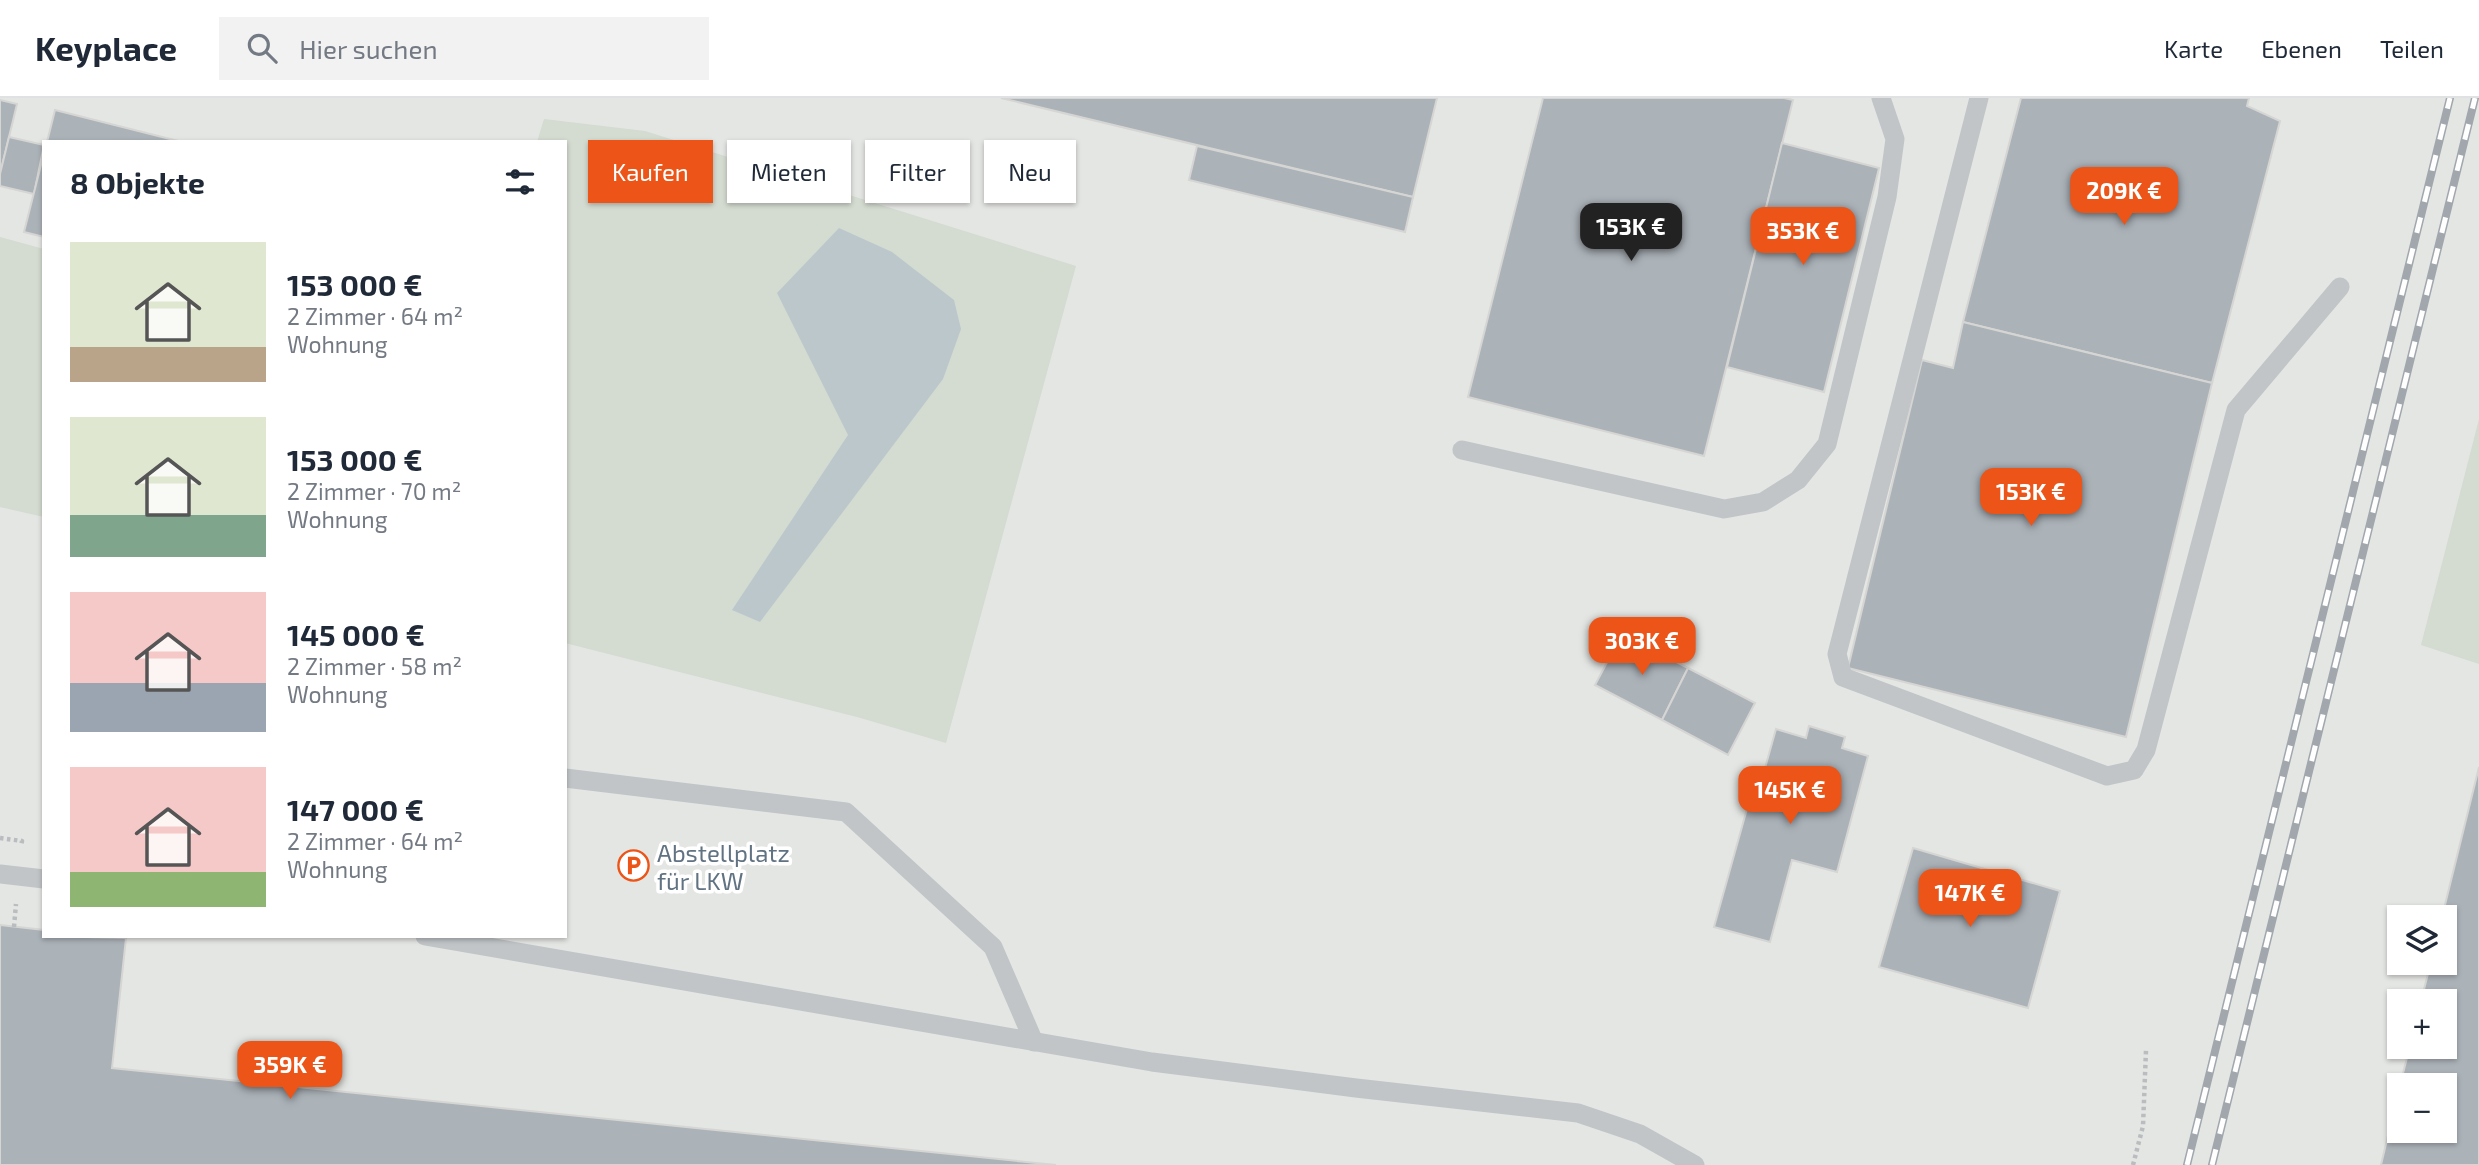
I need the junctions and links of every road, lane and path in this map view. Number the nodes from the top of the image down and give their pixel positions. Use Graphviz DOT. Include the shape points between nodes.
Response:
graph roads {
  1 [pos="1881,98"];
  2 [pos="1979,98"];
  3 [pos="2340,287"];
  4 [pos="1462,450"];
  5 [pos="567,778"];
  6 [pos="0,874"];
  7 [pos="42,879"];
  8 [pos="436,938"];
  9 [pos="1034,1042"];
  10 [pos="2146,1050"];
  11 [pos="1695,1165"];
  12 [pos="2133,1165"];
  1 -- 4 [label="lane" via="1895,139 1887,197 1827,444 1798,480 1763,502 1724,509"];
  2 -- 3 [label="lane" via="1837,654 1843,677 2108,776 2134,770 2146,750 2236,410"];
  5 -- 9 [label="lane" via="846,812 993,947"];
  6 -- 7 [label="lane"];
  8 -- 9 [label="lane"];
  9 -- 11 [label="lane" via="1152,1062 1578,1113 1640,1134"];
  10 -- 12 [label="path" via="2143,1125"];
}
